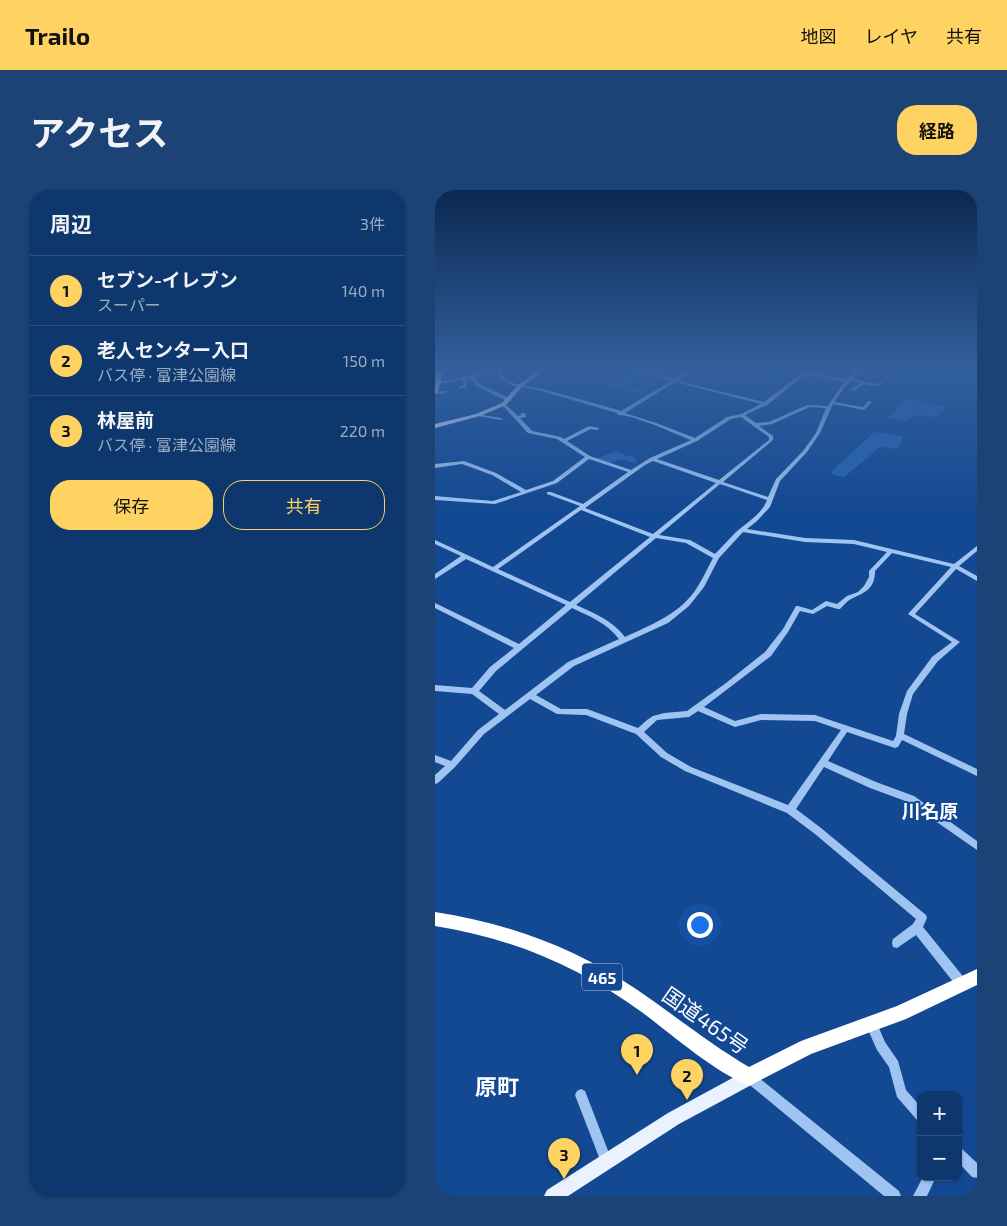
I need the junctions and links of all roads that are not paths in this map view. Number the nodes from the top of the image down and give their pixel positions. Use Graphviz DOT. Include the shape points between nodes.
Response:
graph roads {
  1 [pos="471,416"];
  2 [pos="524,416"];
  3 [pos="626,416"];
  4 [pos="737,416"];
  5 [pos="742,416"];
  6 [pos="786,416"];
  7 [pos="826,416"];
  8 [pos="516,418"];
  9 [pos="755,425"];
  10 [pos="435,426"];
  11 [pos="597,429"];
  12 [pos="695,440"];
  13 [pos="564,441"];
  14 [pos="589,457"];
  15 [pos="653,459"];
  16 [pos="435,466"];
  17 [pos="632,472"];
  18 [pos="719,482"];
  19 [pos="526,492"];
  20 [pos="549,493"];
  21 [pos="435,498"];
  22 [pos="768,499"];
  23 [pos="582,507"];
  24 [pos="743,530"];
  25 [pos="654,536"];
  26 [pos="435,542"];
  27 [pos="977,548"];
  28 [pos="891,551"];
  29 [pos="466,556"];
  30 [pos="716,557"];
  31 [pos="955,566"];
  32 [pos="494,569"];
  33 [pos="435,576"];
  34 [pos="977,579"];
  35 [pos="571,604"];
  36 [pos="435,605"];
  37 [pos="623,639"];
  38 [pos="519,647"];
  39 [pos="435,688"];
  40 [pos="474,691"];
  41 [pos="531,695"];
  42 [pos="698,708"];
  43 [pos="505,714"];
  44 [pos="846,728"];
  45 [pos="639,732"];
  46 [pos="900,736"];
  47 [pos="435,758"];
  48 [pos="824,763"];
  49 [pos="452,765"];
  50 [pos="977,773"];
  51 [pos="435,780"];
  52 [pos="790,810"];
  53 [pos="977,846"];
  54 [pos="437,922"];
  55 [pos="917,928"];
  56 [pos="897,943"];
  57 [pos="969,981"];
  58 [pos="871,1023"];
  59 [pos="749,1077"];
  60 [pos="581,1095"];
  61 [pos="917,1111"];
  62 [pos="962,1157"];
  63 [pos="606,1161"];
  64 [pos="977,1172"];
  65 [pos="928,1181"];
  66 [pos="553,1196"];
  67 [pos="894,1196"];
  68 [pos="920,1196"];
  1 -- 10 [label="main road"];
  2 -- 8 [label="street"];
  3 -- 12 [label="street"];
  4 -- 12 [label="street"];
  5 -- 9 [label="street"];
  6 -- 9 [label="street"];
  7 -- 22 [label="street" via="818,433 796,463 778,480"];
  8 -- 13 [label="street" via="530,432"];
  9 -- 18 [label="street" via="771,440"];
  11 -- 13 [label="street" via="591,427"];
  12 -- 15 [label="street"];
  13 -- 14 [label="street"];
  14 -- 17 [label="street"];
  14 -- 19 [label="street" via="555,482"];
  15 -- 17 [label="street"];
  15 -- 18 [label="street"];
  16 -- 19 [label="street" via="462,462 494,474"];
  17 -- 23 [label="street"];
  18 -- 22 [label="street"];
  18 -- 25 [label="street"];
  19 -- 21 [label="street" via="493,503"];
  20 -- 23 [label="street"];
  22 -- 24 [label="street" via="767,507"];
  23 -- 25 [label="street"];
  23 -- 32 [label="street"];
  24 -- 28 [label="street" via="805,540 854,542"];
  24 -- 30 [label="street"];
  25 -- 30 [label="street" via="688,541"];
  25 -- 35 [label="street"];
  26 -- 29 [label="street"];
  27 -- 31 [label="street"];
  28 -- 31 [label="street"];
  28 -- 42 [label="street" via="872,571 867,587 838,607 826,604 813,612 797,608 768,654"];
  29 -- 32 [label="street"];
  29 -- 33 [label="street"];
  30 -- 37 [label="street" via="701,587 687,605 666,621"];
  31 -- 34 [label="street"];
  31 -- 46 [label="street" via="911,614 957,642 935,659 910,693"];
  32 -- 35 [label="street"];
  35 -- 37 [label="street" via="599,618"];
  35 -- 38 [label="street"];
  36 -- 38 [label="street"];
  37 -- 41 [label="street" via="571,664"];
  38 -- 40 [label="street" via="484,677"];
  39 -- 40 [label="street"];
  40 -- 43 [label="street"];
  41 -- 43 [label="street"];
  41 -- 45 [label="street" via="559,712 587,712"];
  42 -- 44 [label="street" via="735,724 761,717 815,718"];
  42 -- 45 [label="street" via="689,714 653,718"];
  43 -- 49 [label="street" via="481,732"];
  44 -- 46 [label="street" via="895,745"];
  44 -- 48 [label="street"];
  45 -- 52 [label="street" via="664,755 688,769"];
  46 -- 50 [label="street"];
  47 -- 49 [label="street"];
  48 -- 52 [label="street"];
  48 -- 53 [label="street" via="911,799"];
  49 -- 51 [label="street"];
  52 -- 55 [label="street" via="922,918"];
  54 -- 59 [label="highway, 国道465号 / 465" via="493,930 582,965"];
  55 -- 56 [label="street"];
  55 -- 57 [label="street"];
  57 -- 58 [label="highway, 国道465号"];
  58 -- 59 [label="highway, 国道465号" via="807,1047"];
  58 -- 61 [label="street" via="894,1065 901,1093"];
  59 -- 63 [label="main road"];
  59 -- 67 [label="street"];
  60 -- 63 [label="street"];
  62 -- 64 [label="street"];
  63 -- 66 [label="main road"];
  65 -- 68 [label="street"];
}
